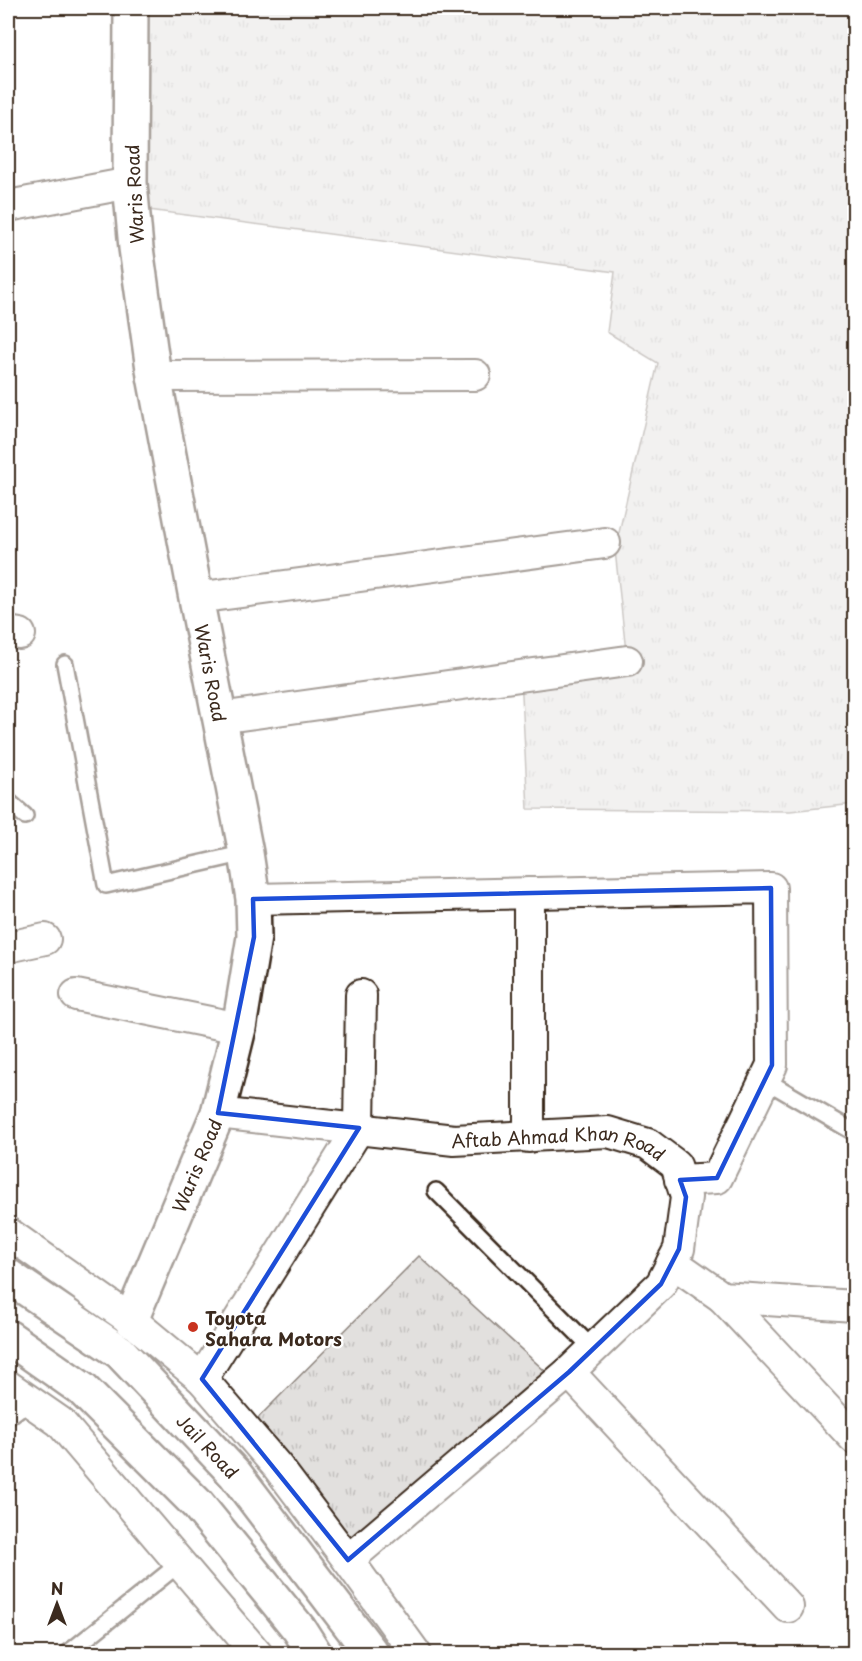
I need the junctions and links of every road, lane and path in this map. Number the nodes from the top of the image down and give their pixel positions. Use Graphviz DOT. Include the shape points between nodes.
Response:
graph roads {
  1 [pos="131,8"];
  2 [pos="130,183"];
  3 [pos="8,206"];
  4 [pos="475,375"];
  5 [pos="154,376"];
  6 [pos="605,543"];
  7 [pos="196,598"];
  8 [pos="627,661"];
  9 [pos="65,664"];
  10 [pos="219,718"];
  11 [pos="8,801"];
  12 [pos="25,816"];
  13 [pos="246,853"];
  14 [pos="529,893"];
  15 [pos="253,898"];
  16 [pos="45,939"];
  17 [pos="8,947"];
  18 [pos="76,995"];
  19 [pos="361,995"];
  20 [pos="239,1028"];
  21 [pos="765,1080"];
  22 [pos="218,1113"];
  23 [pos="359,1128"];
  24 [pos="855,1132"];
  25 [pos="529,1137"];
  26 [pos="680,1180"];
  27 [pos="436,1191"];
  28 [pos="8,1233"];
  29 [pos="672,1262"];
  30 [pos="8,1276"];
  31 [pos="722,1298"];
  32 [pos="855,1306"];
  33 [pos="131,1320"];
  34 [pos="8,1337"];
  35 [pos="593,1349"];
  36 [pos="569,1372"];
  37 [pos="202,1379"];
  38 [pos="15,1401"];
  39 [pos="855,1438"];
  40 [pos="348,1560"];
  41 [pos="180,1563"];
  42 [pos="788,1606"];
  43 [pos="67,1653"];
  44 [pos="257,1653"];
  45 [pos="315,1653"];
  46 [pos="372,1653"];
  47 [pos="416,1653"];
  1 -- 2 [label="street, Waris Road"];
  2 -- 3 [label="street"];
  2 -- 5 [label="street, Waris Road"];
  4 -- 5 [label="street"];
  5 -- 7 [label="street, Waris Road"];
  6 -- 7 [label="street"];
  7 -- 10 [label="street, Waris Road"];
  8 -- 10 [label="street"];
  9 -- 13 [label="lane" via="106,885"];
  10 -- 13 [label="street, Waris Road"];
  11 -- 12 [label="lane"];
  13 -- 15 [label="street, Waris Road"];
  14 -- 15 [label="street"];
  14 -- 21 [label="street" via="771,888 772,1065"];
  14 -- 25 [label="street"];
  15 -- 20 [label="street, Waris Road" via="254,937"];
  16 -- 17 [label="street"];
  18 -- 20 [label="street"];
  19 -- 23 [label="street"];
  20 -- 22 [label="street, Waris Road"];
  21 -- 24 [label="lane"];
  21 -- 26 [label="street" via="717,1178"];
  22 -- 23 [label="street, Aftab Ahmad Khan Road"];
  22 -- 33 [label="street, Waris Road"];
  23 -- 25 [label="street, Aftab Ahmad Khan Road" via="454,1140"];
  23 -- 37 [label="street"];
  25 -- 26 [label="street, Aftab Ahmad Khan Road" via="608,1132 648,1144 676,1165"];
  26 -- 29 [label="street, Aftab Ahmad Khan Road" via="686,1197 679,1249"];
  27 -- 35 [label="lane"];
  28 -- 33 [label="street"];
  29 -- 31 [label="street"];
  29 -- 35 [label="street, Aftab Ahmad Khan Road" via="661,1284"];
  30 -- 46 [label="street, Jail Road" via="128,1361 236,1474"];
  31 -- 32 [label="street"];
  31 -- 39 [label="street"];
  33 -- 37 [label="street"];
  34 -- 45 [label="street" via="82,1389 198,1505"];
  35 -- 36 [label="street, Aftab Ahmad Khan Road"];
  36 -- 40 [label="street, Aftab Ahmad Khan Road"];
  36 -- 42 [label="street"];
  37 -- 40 [label="street" via="270,1457"];
  38 -- 41 [label="street" via="60,1422"];
  40 -- 47 [label="street"];
  41 -- 43 [label="lane"];
  41 -- 44 [label="street"];
}
